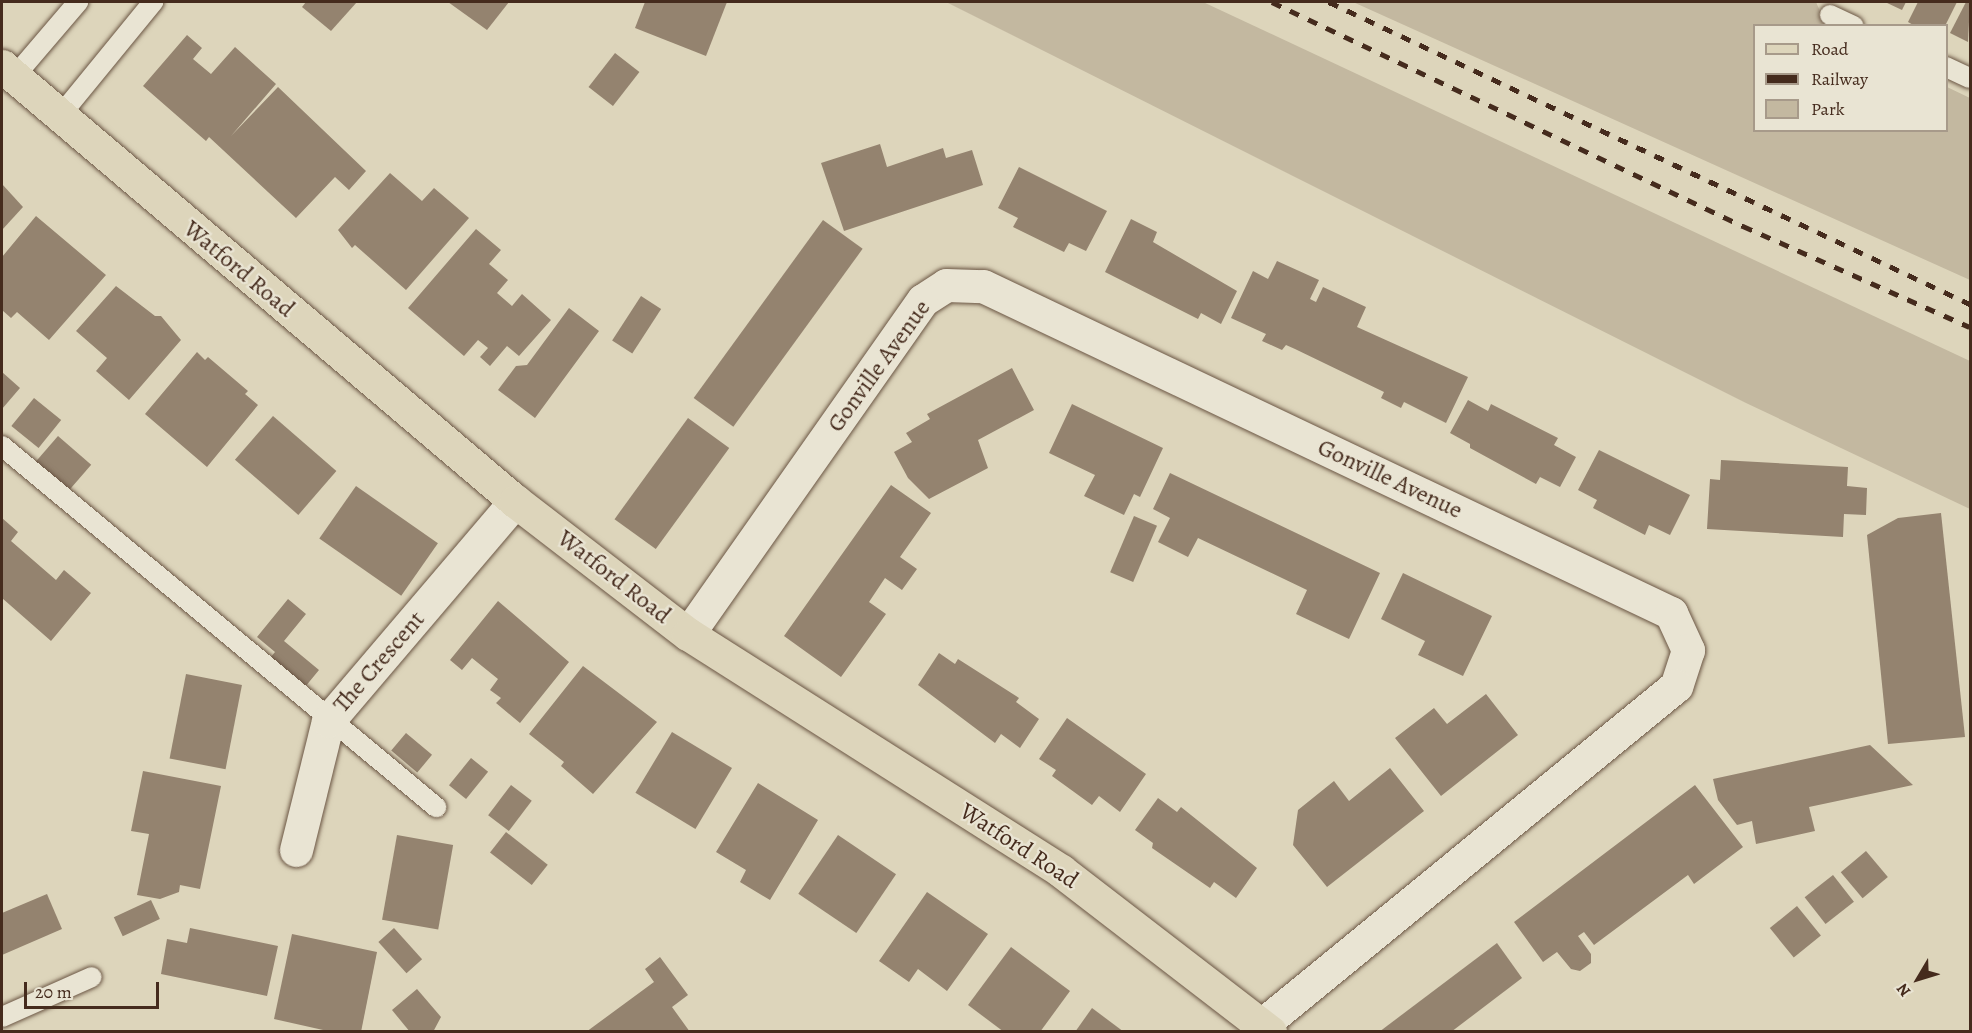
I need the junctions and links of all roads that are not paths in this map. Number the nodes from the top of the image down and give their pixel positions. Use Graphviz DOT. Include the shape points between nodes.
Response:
graph roads {
  1 [pos="78,2"];
  2 [pos="153,2"];
  3 [pos="1830,15"];
  4 [pos="1850,24"];
  5 [pos="1948,68"];
  6 [pos="8,72"];
  7 [pos="1971,78"];
  8 [pos="58,117"];
  9 [pos="2,446"];
  10 [pos="515,501"];
  11 [pos="688,634"];
  12 [pos="328,721"];
  13 [pos="435,807"];
  14 [pos="296,850"];
  15 [pos="92,976"];
  16 [pos="2,1017"];
  17 [pos="1266,1028"];
  1 -- 6 [label="lane"];
  2 -- 8 [label="lane"];
  3 -- 4 [label="lane"];
  5 -- 7 [label="lane"];
  6 -- 8 [label="main road, Watford Road"];
  8 -- 10 [label="main road, Watford Road"];
  9 -- 12 [label="lane"];
  10 -- 11 [label="main road, Watford Road"];
  10 -- 12 [label="street, The Crescent"];
  11 -- 17 [label="main road, Watford Road" via="1061,871"];
  11 -- 17 [label="street, Gonville Avenue" via="923,300 945,285 983,286 1671,613 1688,650 1676,686"];
  12 -- 13 [label="lane"];
  12 -- 14 [label="street, The Crescent"];
  15 -- 16 [label="lane"];
}
